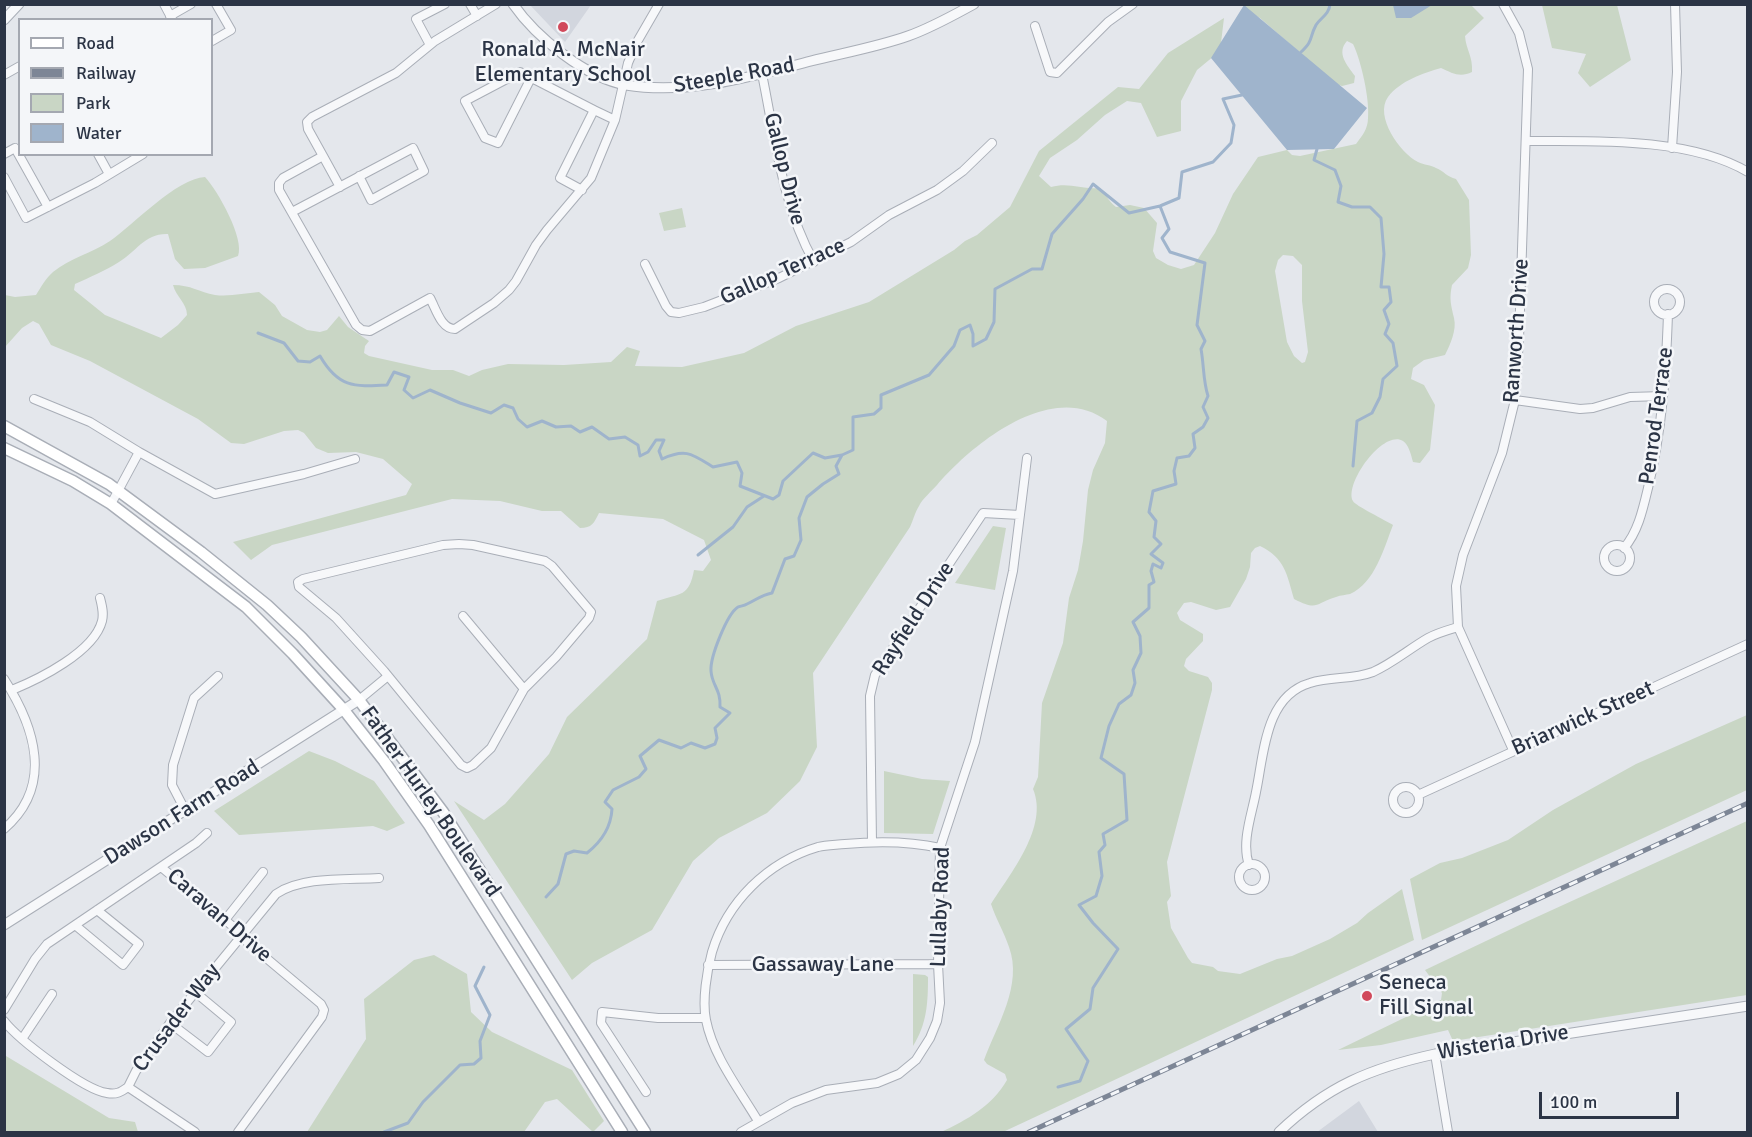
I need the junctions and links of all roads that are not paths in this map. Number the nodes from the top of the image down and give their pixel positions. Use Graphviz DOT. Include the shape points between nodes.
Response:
graph roads {
  1 [pos="19,4"];
  2 [pos="164,4"];
  3 [pos="191,4"];
  4 [pos="216,4"];
  5 [pos="445,4"];
  6 [pos="470,4"];
  7 [pos="496,4"];
  8 [pos="513,4"];
  9 [pos="659,4"];
  10 [pos="974,4"];
  11 [pos="1133,4"];
  12 [pos="1503,4"];
  13 [pos="1675,4"];
  14 [pos="477,16"];
  15 [pos="171,18"];
  16 [pos="4,20"];
  17 [pos="1035,26"];
  18 [pos="213,40"];
  19 [pos="430,45"];
  20 [pos="18,67"];
  21 [pos="762,74"];
  22 [pos="4,75"];
  23 [pos="531,78"];
  24 [pos="624,85"];
  25 [pos="594,110"];
  26 [pos="615,120"];
  27 [pos="1527,141"];
  28 [pos="992,142"];
  29 [pos="1672,148"];
  30 [pos="4,153"];
  31 [pos="18,153"];
  32 [pos="19,156"];
  33 [pos="99,156"];
  34 [pos="140,156"];
  35 [pos="323,156"];
  36 [pos="1748,172"];
  37 [pos="109,174"];
  38 [pos="359,176"];
  39 [pos="4,177"];
  40 [pos="340,187"];
  41 [pos="582,190"];
  42 [pos="48,207"];
  43 [pos="292,212"];
  44 [pos="814,262"];
  45 [pos="645,264"];
  46 [pos="1668,314"];
  47 [pos="1663,396"];
  48 [pos="34,399"];
  49 [pos="1515,400"];
  50 [pos="4,426"];
  51 [pos="4,448"];
  52 [pos="139,452"];
  53 [pos="1027,458"];
  54 [pos="355,459"];
  55 [pos="117,489"];
  56 [pos="111,504"];
  57 [pos="1020,515"];
  58 [pos="1624,548"];
  59 [pos="100,598"];
  60 [pos="463,616"];
  61 [pos="1458,627"];
  62 [pos="1748,644"];
  63 [pos="218,676"];
  64 [pos="388,676"];
  65 [pos="4,679"];
  66 [pos="524,689"];
  67 [pos="12,690"];
  68 [pos="359,700"];
  69 [pos="344,710"];
  70 [pos="1514,750"];
  71 [pos="1418,795"];
  72 [pos="186,812"];
  73 [pos="4,829"];
  74 [pos="207,832"];
  75 [pos="872,842"];
  76 [pos="940,848"];
  77 [pos="1249,865"];
  78 [pos="160,867"];
  79 [pos="263,872"];
  80 [pos="379,878"];
  81 [pos="97,910"];
  82 [pos="225,920"];
  83 [pos="4,925"];
  84 [pos="75,925"];
  85 [pos="240,936"];
  86 [pos="938,964"];
  87 [pos="708,965"];
  88 [pos="195,992"];
  89 [pos="52,994"];
  90 [pos="1748,1006"];
  91 [pos="4,1010"];
  92 [pos="705,1018"];
  93 [pos="4,1021"];
  94 [pos="171,1023"];
  95 [pos="22,1039"];
  96 [pos="1435,1054"];
  97 [pos="128,1087"];
  98 [pos="646,1092"];
  99 [pos="758,1121"];
  100 [pos="195,1132"];
  101 [pos="238,1132"];
  102 [pos="622,1132"];
  103 [pos="645,1132"];
  104 [pos="741,1132"];
  105 [pos="1279,1132"];
  106 [pos="1448,1132"];
  1 -- 16 [label="street"];
  2 -- 15 [label="street"];
  3 -- 15 [label="street"];
  4 -- 18 [label="street" via="231,30"];
  5 -- 19 [label="street" via="416,20"];
  6 -- 14 [label="street"];
  7 -- 14 [label="street"];
  8 -- 24 [label="street, Steeple Road" via="532,28 564,56"];
  9 -- 24 [label="street" via="637,42"];
  10 -- 21 [label="street, Steeple Road" via="907,36"];
  11 -- 17 [label="street" via="1108,22 1057,73 1050,72"];
  12 -- 27 [label="street, Ranworth Drive" via="1519,33 1527,62"];
  13 -- 29 [label="street" via="1677,72"];
  14 -- 19 [label="street"];
  19 -- 35 [label="street" via="396,73 307,122"];
  20 -- 22 [label="street"];
  21 -- 24 [label="street, Steeple Road" via="682,88"];
  21 -- 44 [label="street, Gallop Drive" via="791,213"];
  23 -- 23 [label="street" via="520,72 465,101 485,138 498,143"];
  23 -- 25 [label="street"];
  24 -- 26 [label="street"];
  25 -- 26 [label="street"];
  25 -- 41 [label="street" via="560,178"];
  26 -- 41 [label="street" via="596,168"];
  27 -- 29 [label="street"];
  27 -- 49 [label="street, Ranworth Drive"];
  28 -- 44 [label="street, Gallop Terrace" via="963,171 937,189"];
  29 -- 36 [label="street" via="1724,160"];
  30 -- 31 [label="street" via="15,148"];
  32 -- 42 [label="street"];
  33 -- 37 [label="street"];
  34 -- 37 [label="street"];
  35 -- 40 [label="street"];
  35 -- 43 [label="street" via="279,183"];
  37 -- 42 [label="street"];
  38 -- 38 [label="street" via="412,147 424,171 371,200"];
  38 -- 40 [label="street"];
  39 -- 42 [label="street" via="26,218"];
  40 -- 43 [label="street"];
  41 -- 43 [label="street" via="536,245 509,290 455,329 445,326 430,298 370,331 362,330"];
  44 -- 45 [label="street, Gallop Terrace" via="679,313 666,306"];
  46 -- 47 [label="street, Penrod Terrace"];
  47 -- 49 [label="street" via="1630,397 1580,409"];
  47 -- 58 [label="street, Penrod Terrace" via="1646,497 1634,535"];
  48 -- 52 [label="street" via="90,422"];
  49 -- 61 [label="street, Ranworth Drive" via="1502,453 1458,570"];
  50 -- 55 [label="main road, Father Hurley Boulevard"];
  51 -- 56 [label="main road, Father Hurley Boulevard"];
  52 -- 54 [label="street" via="215,494"];
  52 -- 55 [label="street"];
  53 -- 57 [label="street, Lullaby Road"];
  55 -- 56 [label="street"];
  55 -- 68 [label="main road, Father Hurley Boulevard" via="267,605"];
  56 -- 69 [label="main road, Father Hurley Boulevard" via="246,607"];
  57 -- 75 [label="street, Rayfield Drive" via="983,513 875,675 870,696"];
  57 -- 76 [label="street, Lullaby Road" via="1013,571 975,742"];
  59 -- 67 [label="street" via="102,622 91,640 59,666"];
  60 -- 66 [label="street"];
  61 -- 70 [label="street, Ranworth Drive"];
  61 -- 77 [label="street" via="1429,638 1374,672 1309,683 1285,699 1269,728 1248,831"];
  62 -- 70 [label="street, Briarwick Street"];
  63 -- 72 [label="street" via="194,698 173,765 172,785"];
  64 -- 66 [label="street" via="467,768 491,748"];
  64 -- 66 [label="street" via="298,582 443,544 473,545 545,561 591,612 556,657"];
  64 -- 68 [label="street"];
  65 -- 67 [label="street"];
  67 -- 73 [label="street" via="33,740 36,759 30,794 21,812"];
  68 -- 69 [label="street, Dawson Farm Road"];
  68 -- 103 [label="main road, Father Hurley Boulevard" via="443,812"];
  69 -- 72 [label="street, Dawson Farm Road"];
  69 -- 102 [label="main road, Father Hurley Boulevard" via="429,825"];
  70 -- 71 [label="street, Briarwick Street"];
  72 -- 83 [label="street, Dawson Farm Road"];
  74 -- 78 [label="street"];
  75 -- 76 [label="street" via="918,843"];
  75 -- 87 [label="street" via="819,846 773,868 753,883 732,908 717,935"];
  76 -- 86 [label="street, Lullaby Road"];
  78 -- 81 [label="street, Caravan Drive"];
  78 -- 82 [label="street, Caravan Drive"];
  79 -- 82 [label="street"];
  80 -- 85 [label="street, Crusader Way" via="293,885 276,894"];
  81 -- 84 [label="street, Caravan Drive"];
  81 -- 84 [label="street" via="139,944 123,965"];
  82 -- 85 [label="street, Caravan Drive"];
  84 -- 91 [label="street, Caravan Drive" via="46,944"];
  85 -- 88 [label="street, Crusader Way"];
  85 -- 101 [label="street, Caravan Drive" via="324,1010"];
  86 -- 87 [label="street, Gassaway Lane"];
  86 -- 99 [label="street, Lullaby Road" via="937,1021 916,1060 877,1083 826,1090"];
  87 -- 92 [label="street"];
  88 -- 94 [label="street, Crusader Way"];
  88 -- 94 [label="street" via="231,1022 208,1052"];
  89 -- 95 [label="street"];
  90 -- 96 [label="street, Wisteria Drive"];
  92 -- 98 [label="street" via="602,1012 601,1023"];
  92 -- 99 [label="street" via="715,1048"];
  93 -- 95 [label="street"];
  94 -- 97 [label="street, Crusader Way"];
  95 -- 97 [label="street" via="104,1093 119,1093"];
  96 -- 105 [label="street, Wisteria Drive" via="1369,1072 1328,1092"];
  96 -- 106 [label="street"];
  97 -- 100 [label="street"];
  99 -- 104 [label="street, Lullaby Road"];
}
